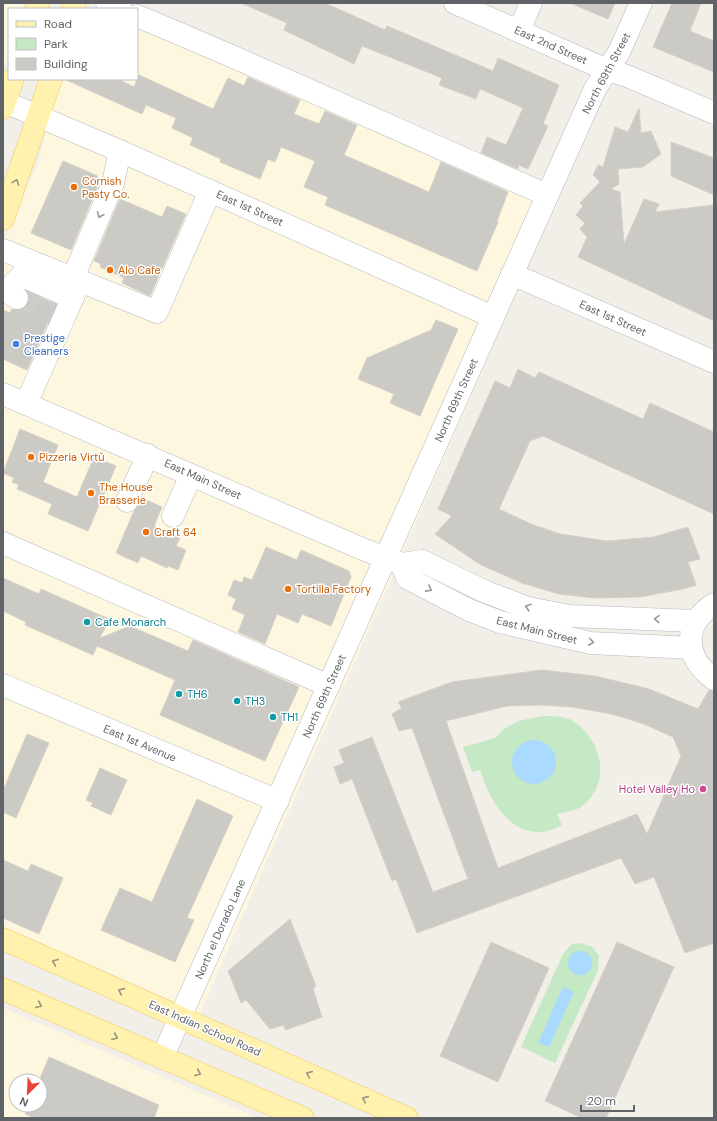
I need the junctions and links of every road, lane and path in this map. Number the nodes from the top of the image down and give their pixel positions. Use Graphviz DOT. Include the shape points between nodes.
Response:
graph roads {
  1 [pos="107,3"];
  2 [pos="455,3"];
  3 [pos="531,3"];
  4 [pos="641,3"];
  5 [pos="119,8"];
  6 [pos="138,16"];
  7 [pos="519,31"];
  8 [pos="607,70"];
  9 [pos="13,80"];
  10 [pos="51,80"];
  11 [pos="4,105"];
  12 [pos="714,113"];
  13 [pos="39,117"];
  14 [pos="120,151"];
  15 [pos="210,191"];
  16 [pos="548,195"];
  17 [pos="3,219"];
  18 [pos="3,250"];
  19 [pos="25,268"];
  20 [pos="512,274"];
  21 [pos="75,286"];
  22 [pos="16,298"];
  23 [pos="493,317"];
  24 [pos="714,362"];
  25 [pos="3,394"];
  26 [pos="26,404"];
  27 [pos="148,456"];
  28 [pos="191,475"];
  29 [pos="127,501"];
  30 [pos="173,516"];
  31 [pos="3,543"];
  32 [pos="394,561"];
  33 [pos="714,604"];
  34 [pos="696,620"];
  35 [pos="691,648"];
  36 [pos="714,679"];
  37 [pos="3,685"];
  38 [pos="329,686"];
  39 [pos="278,801"];
  40 [pos="3,939"];
  41 [pos="3,989"];
  42 [pos="180,1017"];
  43 [pos="162,1058"];
  44 [pos="393,1115"];
  45 [pos="303,1118"];
  1 -- 5 [label="street"];
  2 -- 7 [label="street, East 2nd Street"];
  3 -- 7 [label="street"];
  4 -- 8 [label="street, North 69th Street" via="619,52"];
  6 -- 16 [label="street" via="238,57 405,134"];
  7 -- 8 [label="street, East 2nd Street"];
  8 -- 12 [label="street, East 2nd Street"];
  8 -- 16 [label="street, North 69th Street" via="595,89"];
  9 -- 11 [label="main road"];
  10 -- 13 [label="main road"];
  11 -- 13 [label="street, East 1st Street"];
  13 -- 14 [label="street, East 1st Street"];
  17 -- 13 [label="main road, one-way"];
  14 -- 15 [label="street, East 1st Street"];
  14 -- 21 [label="street, one-way" via="113,183"];
  15 -- 21 [label="street" via="157,312"];
  15 -- 23 [label="street, East 1st Street"];
  16 -- 20 [label="street, North 69th Street"];
  18 -- 19 [label="street"];
  19 -- 21 [label="street"];
  19 -- 22 [label="street" via="11,289"];
  20 -- 23 [label="street, North 69th Street"];
  20 -- 24 [label="street, East 1st Street"];
  21 -- 26 [label="street" via="59,317"];
  23 -- 32 [label="street, North 69th Street"];
  25 -- 26 [label="street, East Main Street"];
  26 -- 27 [label="street, East Main Street"];
  27 -- 28 [label="street, East Main Street"];
  27 -- 29 [label="street"];
  28 -- 30 [label="street"];
  28 -- 32 [label="street, East Main Street"];
  31 -- 38 [label="street"];
  34 -- 32 [label="street, East Main Street, one-way" via="570,616 528,608 486,592 422,561"];
  32 -- 35 [label="street, East Main Street, one-way" via="407,578 469,610 500,622 591,643"];
  32 -- 38 [label="street, North 69th Street"];
  33 -- 34 [label="street"];
  34 -- 35 [label="street" via="691,634"];
  35 -- 36 [label="street" via="704,672"];
  37 -- 39 [label="street, East 1st Avenue"];
  38 -- 39 [label="street, North 69th Street"];
  39 -- 42 [label="street, North el Dorado Lane"];
  42 -- 40 [label="main road, East Indian School Road, one-way"];
  41 -- 43 [label="main road, one-way"];
  42 -- 43 [label="street, North el Dorado Lane"];
  44 -- 42 [label="main road, East Indian School Road, one-way"];
  43 -- 45 [label="main road, one-way"];
}
